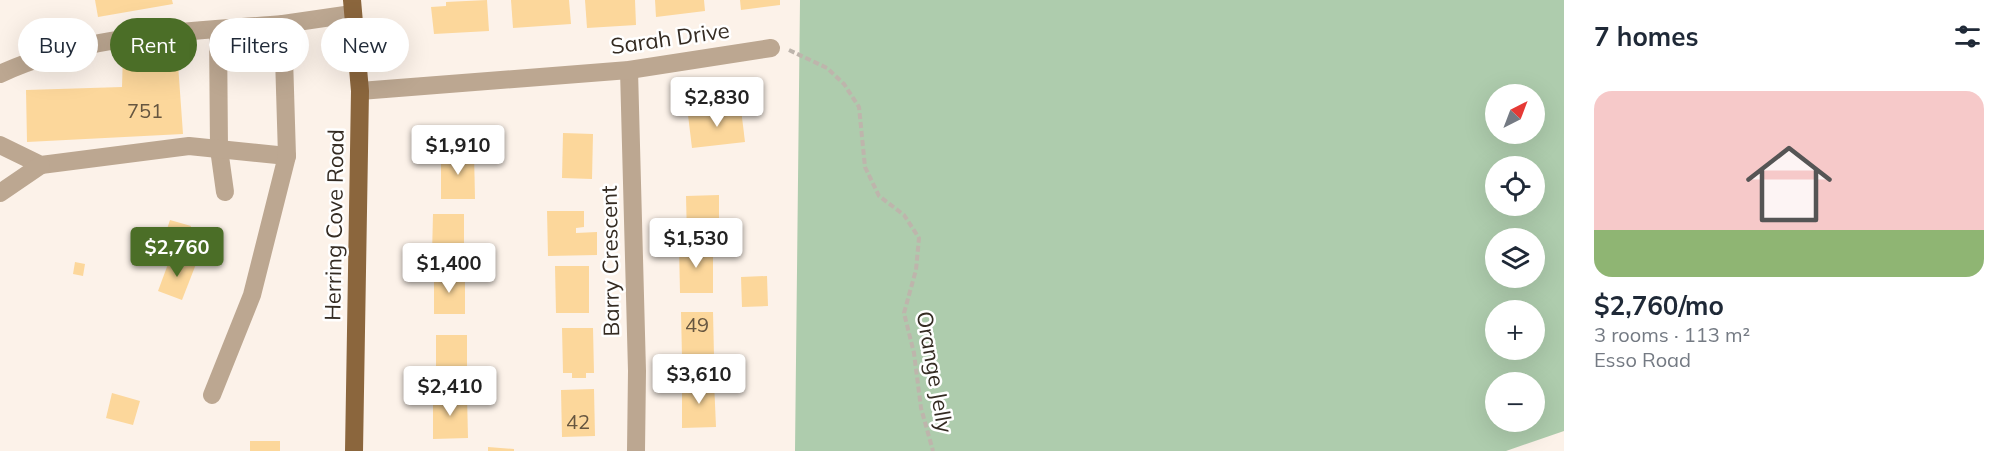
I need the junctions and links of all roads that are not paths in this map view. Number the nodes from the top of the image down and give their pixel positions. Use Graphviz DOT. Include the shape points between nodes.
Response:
graph roads {
  1 [pos="352,7"];
  2 [pos="308,18"];
  3 [pos="209,30"];
  4 [pos="771,48"];
  5 [pos="629,70"];
  6 [pos="218,72"];
  7 [pos="285,72"];
  8 [pos="0,74"];
  9 [pos="360,91"];
  10 [pos="0,145"];
  11 [pos="219,149"];
  12 [pos="287,156"];
  13 [pos="41,165"];
  14 [pos="0,192"];
  15 [pos="225,192"];
  16 [pos="212,395"];
  17 [pos="354,451"];
  18 [pos="636,451"];
  1 -- 2 [label="street"];
  1 -- 9 [label="main road, Herring Cove Road"];
  3 -- 8 [label="street" via="83,46 26,61"];
  4 -- 5 [label="street, Sarah Drive"];
  5 -- 9 [label="street, Sarah Drive"];
  5 -- 18 [label="street, Barry Crescent"];
  6 -- 11 [label="street"];
  7 -- 12 [label="street"];
  9 -- 17 [label="main road, Herring Cove Road"];
  10 -- 13 [label="street"];
  11 -- 12 [label="street"];
  11 -- 13 [label="street" via="189,146"];
  11 -- 15 [label="street"];
  12 -- 16 [label="street" via="252,295"];
  13 -- 14 [label="street"];
}
